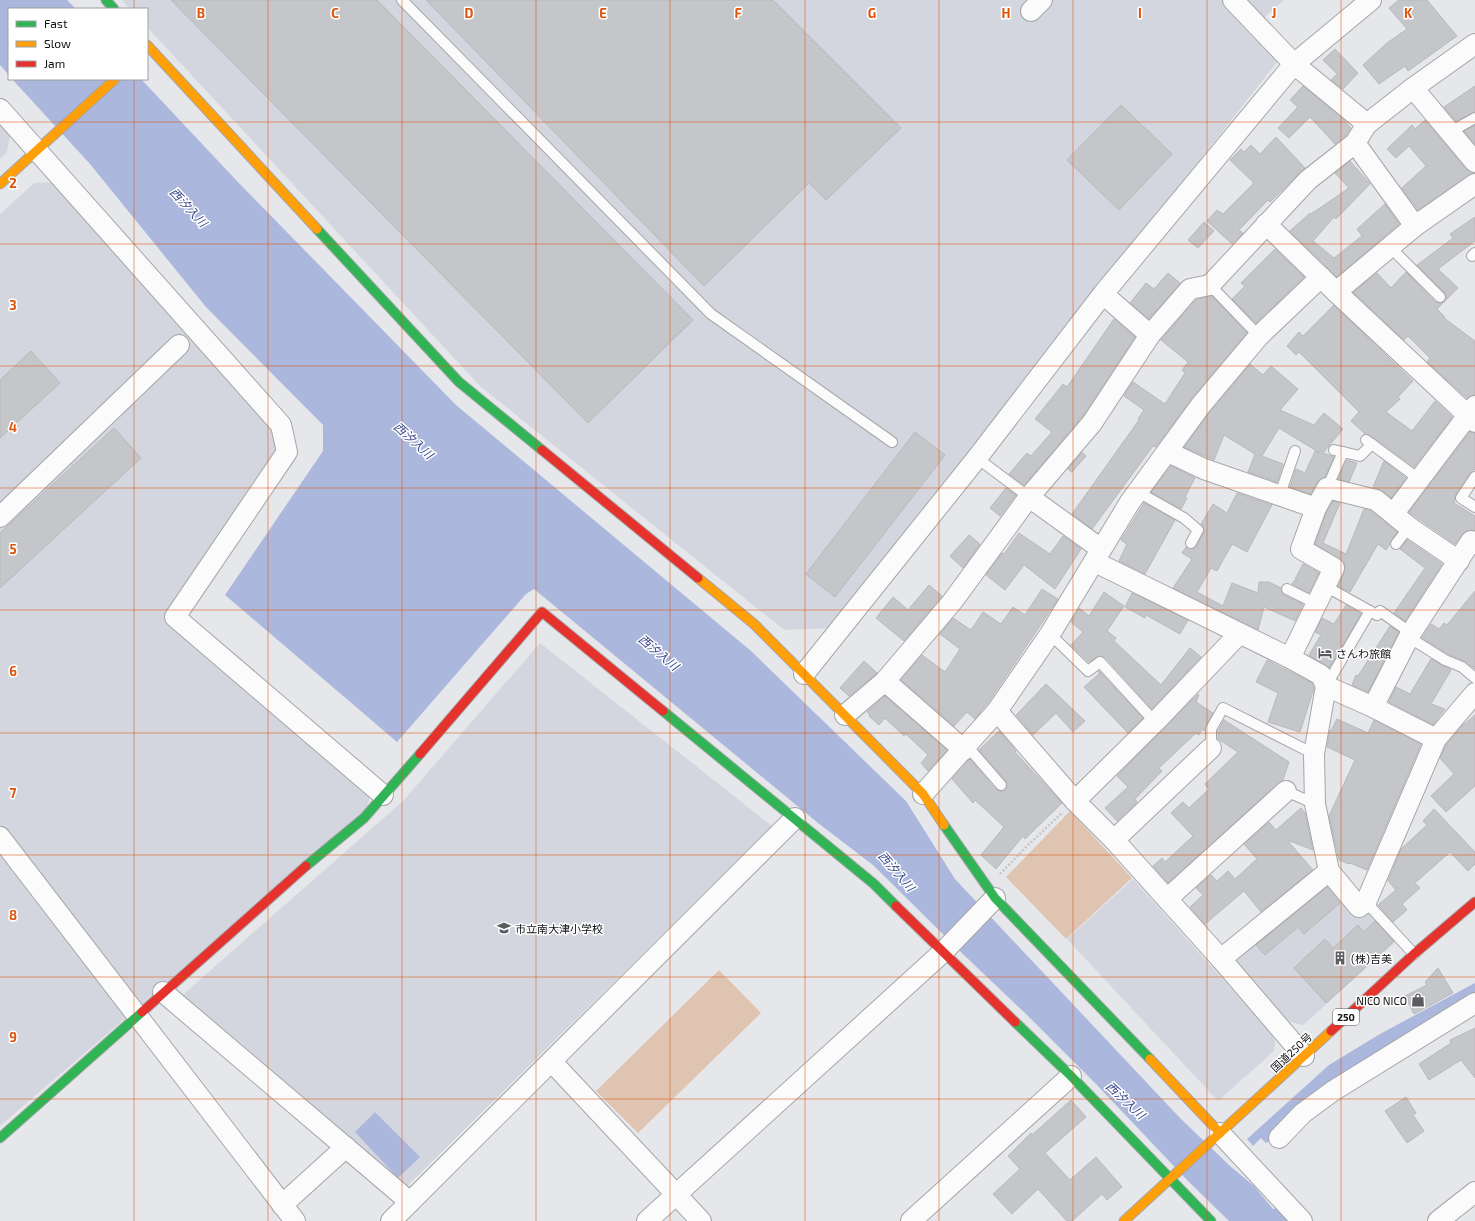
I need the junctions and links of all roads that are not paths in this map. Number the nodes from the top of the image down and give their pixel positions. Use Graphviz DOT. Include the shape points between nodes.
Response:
graph roads {
  1 [pos="106,0"];
  2 [pos="402,0"];
  3 [pos="1233,0"];
  4 [pos="1371,0"];
  5 [pos="113,8"];
  6 [pos="1475,44"];
  7 [pos="148,48"];
  8 [pos="1294,64"];
  9 [pos="114,80"];
  10 [pos="1413,88"];
  11 [pos="0,109"];
  12 [pos="1475,118"];
  13 [pos="1367,124"];
  14 [pos="1450,132"];
  15 [pos="1356,143"];
  16 [pos="37,150"];
  17 [pos="1475,162"];
  18 [pos="0,184"];
  19 [pos="1475,184"];
  20 [pos="1266,224"];
  21 [pos="1415,226"];
  22 [pos="1390,247"];
  23 [pos="1321,277"];
  24 [pos="1210,285"];
  25 [pos="1336,292"];
  26 [pos="1103,294"];
  27 [pos="1440,297"];
  28 [pos="1150,335"];
  29 [pos="1260,336"];
  30 [pos="179,345"];
  31 [pos="1473,415"];
  32 [pos="892,442"];
  33 [pos="1295,451"];
  34 [pos="1168,452"];
  35 [pos="977,458"];
  36 [pos="1475,477"];
  37 [pos="1419,479"];
  38 [pos="1327,488"];
  39 [pos="1138,492"];
  40 [pos="1279,497"];
  41 [pos="1029,498"];
  42 [pos="1475,507"];
  43 [pos="1316,508"];
  44 [pos="1394,514"];
  45 [pos="0,517"];
  46 [pos="1409,528"];
  47 [pos="1191,543"];
  48 [pos="1396,544"];
  49 [pos="1475,544"];
  50 [pos="1098,555"];
  51 [pos="1459,561"];
  52 [pos="1325,586"];
  53 [pos="1287,589"];
  54 [pos="1316,604"];
  55 [pos="1370,611"];
  56 [pos="1050,634"];
  57 [pos="1239,634"];
  58 [pos="1411,636"];
  59 [pos="1290,658"];
  60 [pos="804,674"];
  61 [pos="1475,678"];
  62 [pos="885,681"];
  63 [pos="1326,686"];
  64 [pos="1475,694"];
  65 [pos="1373,707"];
  66 [pos="997,711"];
  67 [pos="845,715"];
  68 [pos="1155,722"];
  69 [pos="1436,739"];
  70 [pos="965,748"];
  71 [pos="1211,748"];
  72 [pos="1314,754"];
  73 [pos="1001,785"];
  74 [pos="1286,791"];
  75 [pos="923,794"];
  76 [pos="383,795"];
  77 [pos="1075,801"];
  78 [pos="1315,804"];
  79 [pos="795,818"];
  80 [pos="0,837"];
  81 [pos="1114,840"];
  82 [pos="1329,871"];
  83 [pos="991,893"];
  84 [pos="1167,899"];
  85 [pos="1366,902"];
  86 [pos="1475,902"];
  87 [pos="943,952"];
  88 [pos="1414,954"];
  89 [pos="1221,959"];
  90 [pos="163,992"];
  91 [pos="1475,1003"];
  92 [pos="137,1015"];
  93 [pos="1304,1056"];
  94 [pos="552,1062"];
  95 [pos="1071,1076"];
  96 [pos="1220,1133"];
  97 [pos="0,1138"];
  98 [pos="1279,1138"];
  99 [pos="346,1147"];
  100 [pos="1171,1179"];
  101 [pos="1475,1192"];
  102 [pos="676,1194"];
  103 [pos="410,1202"];
  104 [pos="282,1205"];
  105 [pos="295,1221"];
  106 [pos="391,1221"];
  107 [pos="647,1221"];
  108 [pos="701,1221"];
  109 [pos="911,1221"];
  110 [pos="1124,1221"];
  111 [pos="1211,1221"];
  112 [pos="1302,1221"];
  113 [pos="1438,1221"];
  1 -- 5 [label="main road"];
  2 -- 32 [label="lane" via="711,314"];
  3 -- 8 [label="street"];
  4 -- 8 [label="street"];
  6 -- 10 [label="street"];
  7 -- 60 [label="main road" via="459,382 754,624"];
  8 -- 13 [label="street"];
  8 -- 26 [label="street"];
  9 -- 16 [label="main road"];
  10 -- 13 [label="street"];
  10 -- 14 [label="street"];
  11 -- 16 [label="street"];
  12 -- 14 [label="lane"];
  13 -- 15 [label="street"];
  14 -- 17 [label="street"];
  15 -- 20 [label="street" via="1308,180"];
  15 -- 21 [label="street"];
  16 -- 18 [label="main road"];
  16 -- 76 [label="street" via="281,425 287,452 175,618"];
  19 -- 21 [label="street"];
  20 -- 23 [label="street"];
  20 -- 24 [label="street"];
  21 -- 22 [label="street"];
  22 -- 25 [label="street"];
  22 -- 27 [label="lane"];
  23 -- 25 [label="street"];
  23 -- 29 [label="street"];
  24 -- 28 [label="street" via="1190,289"];
  24 -- 29 [label="lane"];
  25 -- 31 [label="street"];
  26 -- 28 [label="street"];
  26 -- 35 [label="street"];
  28 -- 41 [label="street" via="1092,423"];
  29 -- 34 [label="street" via="1201,405"];
  30 -- 45 [label="street"];
  31 -- 37 [label="street"];
  33 -- 40 [label="lane"];
  34 -- 39 [label="street"];
  34 -- 40 [label="street" via="1204,469"];
  35 -- 41 [label="lane"];
  35 -- 60 [label="street"];
  36 -- 42 [label="lane" via="1461,498"];
  37 -- 38 [label="lane" via="1369,442 1360,456 1338,451"];
  37 -- 44 [label="street"];
  38 -- 43 [label="street"];
  38 -- 44 [label="street" via="1376,500"];
  39 -- 47 [label="lane" via="1184,518 1198,530"];
  39 -- 50 [label="street"];
  40 -- 43 [label="street"];
  41 -- 50 [label="street"];
  41 -- 62 [label="street" via="952,602"];
  43 -- 52 [label="street" via="1301,549 1334,568"];
  44 -- 46 [label="street"];
  46 -- 48 [label="lane"];
  46 -- 51 [label="street"];
  49 -- 51 [label="street" via="1471,541"];
  50 -- 56 [label="street"];
  50 -- 57 [label="street"];
  51 -- 58 [label="street"];
  52 -- 54 [label="street"];
  52 -- 55 [label="lane"];
  53 -- 54 [label="lane"];
  54 -- 59 [label="street"];
  55 -- 58 [label="lane" via="1377,615 1380,611"];
  55 -- 63 [label="lane"];
  56 -- 66 [label="street"];
  56 -- 68 [label="lane" via="1088,671 1100,662"];
  57 -- 59 [label="street"];
  57 -- 68 [label="street"];
  58 -- 61 [label="lane" via="1445,660 1462,667"];
  58 -- 65 [label="street"];
  59 -- 63 [label="street" via="1321,675"];
  60 -- 67 [label="main road"];
  62 -- 67 [label="street"];
  62 -- 70 [label="street"];
  63 -- 65 [label="street"];
  63 -- 72 [label="street"];
  64 -- 69 [label="street"];
  65 -- 69 [label="street"];
  66 -- 70 [label="street"];
  66 -- 77 [label="street"];
  67 -- 75 [label="main road"];
  68 -- 77 [label="street"];
  69 -- 85 [label="street"];
  70 -- 73 [label="lane"];
  70 -- 75 [label="street"];
  71 -- 72 [label="lane" via="1211,729 1223,708"];
  71 -- 81 [label="street"];
  72 -- 78 [label="street"];
  74 -- 78 [label="lane"];
  74 -- 84 [label="street"];
  75 -- 83 [label="main road"];
  76 -- 79 [label="main road" via="542,612"];
  76 -- 90 [label="main road" via="364,818 332,843"];
  77 -- 81 [label="street"];
  78 -- 82 [label="street"];
  79 -- 87 [label="main road" via="874,884"];
  79 -- 94 [label="street"];
  80 -- 92 [label="street"];
  81 -- 84 [label="street"];
  82 -- 85 [label="street" via="1359,907"];
  82 -- 89 [label="street"];
  83 -- 87 [label="street"];
  83 -- 96 [label="main road"];
  84 -- 89 [label="street"];
  85 -- 88 [label="lane"];
  86 -- 88 [label="main road, 国道250号 / 250"];
  87 -- 95 [label="main road"];
  87 -- 102 [label="street"];
  88 -- 93 [label="main road, 国道250号 / 250"];
  89 -- 93 [label="street"];
  90 -- 92 [label="main road"];
  90 -- 99 [label="street"];
  91 -- 98 [label="street" via="1333,1091 1303,1113"];
  92 -- 97 [label="main road"];
  92 -- 104 [label="street"];
  93 -- 96 [label="main road, 国道250号 / 250"];
  94 -- 102 [label="street"];
  94 -- 103 [label="street"];
  95 -- 100 [label="main road"];
  95 -- 109 [label="street"];
  96 -- 100 [label="main road, 国道250号 / 250"];
  96 -- 112 [label="street"];
  99 -- 103 [label="street"];
  99 -- 104 [label="street"];
  100 -- 110 [label="main road, 国道250号 / 250"];
  100 -- 111 [label="main road"];
  101 -- 113 [label="street"];
  102 -- 107 [label="street"];
  102 -- 108 [label="street"];
  103 -- 106 [label="street"];
  104 -- 105 [label="street"];
}
